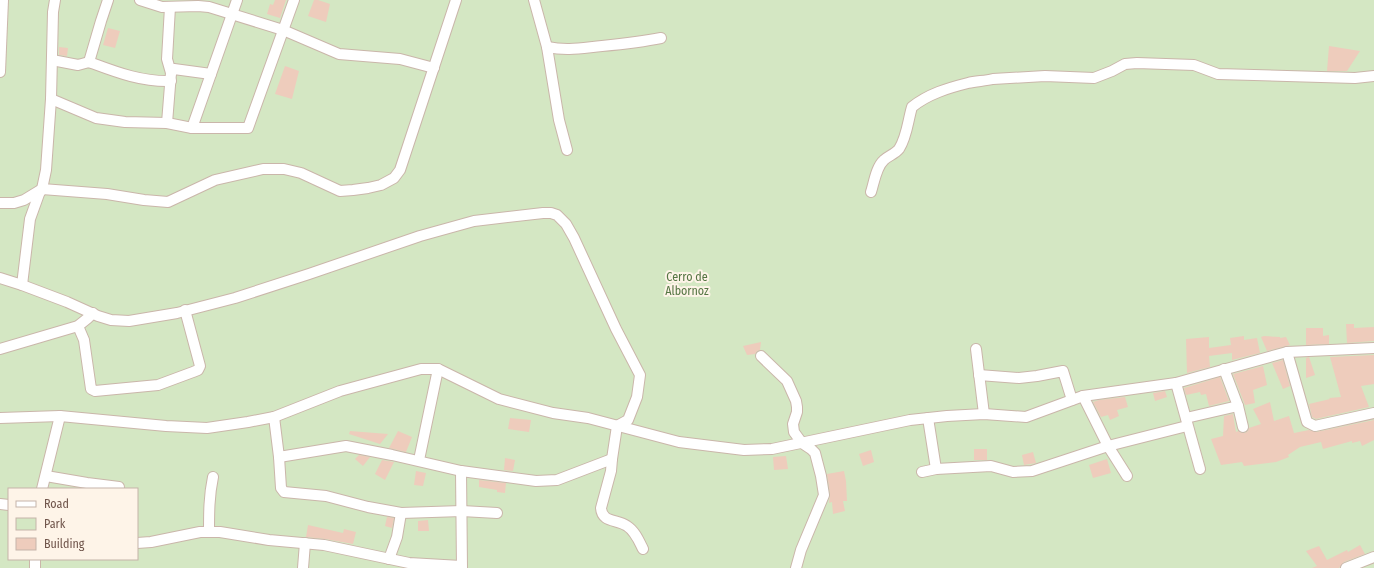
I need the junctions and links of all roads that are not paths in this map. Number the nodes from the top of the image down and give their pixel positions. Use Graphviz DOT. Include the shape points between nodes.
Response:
graph roads {
  1 [pos="3,0"];
  2 [pos="55,0"];
  3 [pos="108,0"];
  4 [pos="140,0"];
  5 [pos="238,0"];
  6 [pos="294,0"];
  7 [pos="456,0"];
  8 [pos="534,0"];
  9 [pos="166,5"];
  10 [pos="232,15"];
  11 [pos="283,30"];
  12 [pos="660,38"];
  13 [pos="547,47"];
  14 [pos="52,60"];
  15 [pos="89,62"];
  16 [pos="434,68"];
  17 [pos="0,72"];
  18 [pos="211,74"];
  19 [pos="1374,76"];
  20 [pos="171,77"];
  21 [pos="51,99"];
  22 [pos="167,123"];
  23 [pos="192,128"];
  24 [pos="567,150"];
  25 [pos="42,189"];
  26 [pos="871,192"];
  27 [pos="0,203"];
  28 [pos="0,278"];
  29 [pos="22,285"];
  30 [pos="185,310"];
  31 [pos="92,313"];
  32 [pos="78,326"];
  33 [pos="1374,348"];
  34 [pos="0,349"];
  35 [pos="976,349"];
  36 [pos="1287,352"];
  37 [pos="761,356"];
  38 [pos="438,369"];
  39 [pos="1224,369"];
  40 [pos="979,375"];
  41 [pos="1176,383"];
  42 [pos="1083,396"];
  43 [pos="1072,400"];
  44 [pos="1238,406"];
  45 [pos="1374,413"];
  46 [pos="984,414"];
  47 [pos="60,416"];
  48 [pos="274,417"];
  49 [pos="0,418"];
  50 [pos="928,418"];
  51 [pos="1186,422"];
  52 [pos="617,426"];
  53 [pos="1244,426"];
  54 [pos="802,443"];
  55 [pos="1108,446"];
  56 [pos="279,457"];
  57 [pos="612,459"];
  58 [pos="419,460"];
  59 [pos="936,469"];
  60 [pos="1200,470"];
  61 [pos="461,471"];
  62 [pos="922,472"];
  63 [pos="46,476"];
  64 [pos="1127,476"];
  65 [pos="213,477"];
  66 [pos="119,487"];
  67 [pos="42,488"];
  68 [pos="462,511"];
  69 [pos="401,513"];
  70 [pos="497,513"];
  71 [pos="209,532"];
  72 [pos="138,543"];
  73 [pos="305,543"];
  74 [pos="643,549"];
  75 [pos="1374,557"];
  76 [pos="389,559"];
  77 [pos="462,567"];
  78 [pos="303,568"];
  79 [pos="796,568"];
  80 [pos="1346,568"];
  1 -- 17 [label="street"];
  2 -- 14 [label="street"];
  3 -- 15 [label="street"];
  4 -- 9 [label="street"];
  5 -- 10 [label="street"];
  6 -- 11 [label="street"];
  7 -- 16 [label="street"];
  8 -- 13 [label="street"];
  9 -- 10 [label="street" via="209,7"];
  9 -- 20 [label="street" via="167,59"];
  10 -- 11 [label="street"];
  10 -- 18 [label="street"];
  11 -- 16 [label="street" via="339,54 400,59"];
  11 -- 23 [label="street" via="248,128"];
  12 -- 13 [label="street" via="574,50"];
  13 -- 24 [label="street" via="559,120"];
  14 -- 15 [label="street" via="78,65"];
  14 -- 21 [label="street"];
  15 -- 20 [label="street" via="132,78 155,82"];
  16 -- 25 [label="street" via="400,170 394,178 382,184 340,191 301,173 284,169 263,169 215,180 168,202"];
  18 -- 20 [label="street" via="174,68"];
  18 -- 23 [label="street"];
  19 -- 26 [label="street" via="1355,78 1218,74 1194,65 1137,63 1125,64 1094,78 1045,76 967,83 930,95 912,107 899,148 882,161"];
  20 -- 22 [label="street"];
  21 -- 22 [label="street" via="96,118"];
  21 -- 25 [label="street" via="46,170"];
  22 -- 23 [label="street"];
  25 -- 27 [label="street" via="24,200"];
  25 -- 29 [label="street" via="30,219"];
  28 -- 29 [label="street"];
  29 -- 31 [label="street"];
  30 -- 31 [label="street" via="129,321 111,320"];
  30 -- 32 [label="street" via="200,366 198,370 158,385 95,391 91,389 84,340"];
  30 -- 52 [label="street" via="235,298 420,236 474,221 543,213 557,215 574,238 640,375 628,420"];
  31 -- 32 [label="street"];
  32 -- 34 [label="street"];
  33 -- 36 [label="street"];
  35 -- 40 [label="street"];
  36 -- 39 [label="street"];
  36 -- 45 [label="street" via="1310,425"];
  37 -- 54 [label="street" via="787,381 796,401 797,412 793,429"];
  38 -- 48 [label="street" via="421,369 340,391"];
  38 -- 52 [label="street" via="499,399"];
  38 -- 58 [label="street"];
  39 -- 41 [label="street"];
  39 -- 44 [label="street"];
  40 -- 43 [label="street" via="1019,378 1063,371"];
  40 -- 46 [label="street"];
  41 -- 42 [label="street"];
  41 -- 51 [label="street"];
  42 -- 43 [label="street"];
  42 -- 55 [label="street"];
  43 -- 46 [label="street" via="1026,417"];
  44 -- 51 [label="street"];
  44 -- 53 [label="street"];
  46 -- 50 [label="street"];
  47 -- 48 [label="street" via="207,428"];
  47 -- 49 [label="street"];
  47 -- 63 [label="street"];
  48 -- 56 [label="street"];
  50 -- 54 [label="street"];
  50 -- 59 [label="street"];
  51 -- 55 [label="street"];
  51 -- 60 [label="street"];
  52 -- 54 [label="street" via="678,442 744,450 772,449"];
  52 -- 57 [label="street"];
  54 -- 79 [label="street" via="815,453 824,495"];
  55 -- 59 [label="street" via="1032,471 1013,472 991,466"];
  55 -- 64 [label="street"];
  56 -- 58 [label="street" via="346,446"];
  56 -- 69 [label="street" via="281,488 284,492 326,496"];
  57 -- 61 [label="street" via="557,480 536,481"];
  57 -- 74 [label="street" via="601,513 604,517 627,526 635,533"];
  58 -- 61 [label="street"];
  59 -- 62 [label="street"];
  61 -- 68 [label="street"];
  63 -- 66 [label="street"];
  63 -- 67 [label="street"];
  65 -- 71 [label="street" via="209,493"];
  68 -- 69 [label="street"];
  68 -- 70 [label="street"];
  68 -- 77 [label="street"];
  69 -- 76 [label="street" via="397,537"];
  71 -- 72 [label="street"];
  71 -- 73 [label="street"];
  73 -- 76 [label="street"];
  73 -- 78 [label="street"];
  75 -- 80 [label="street"];
  76 -- 77 [label="street"];
}
